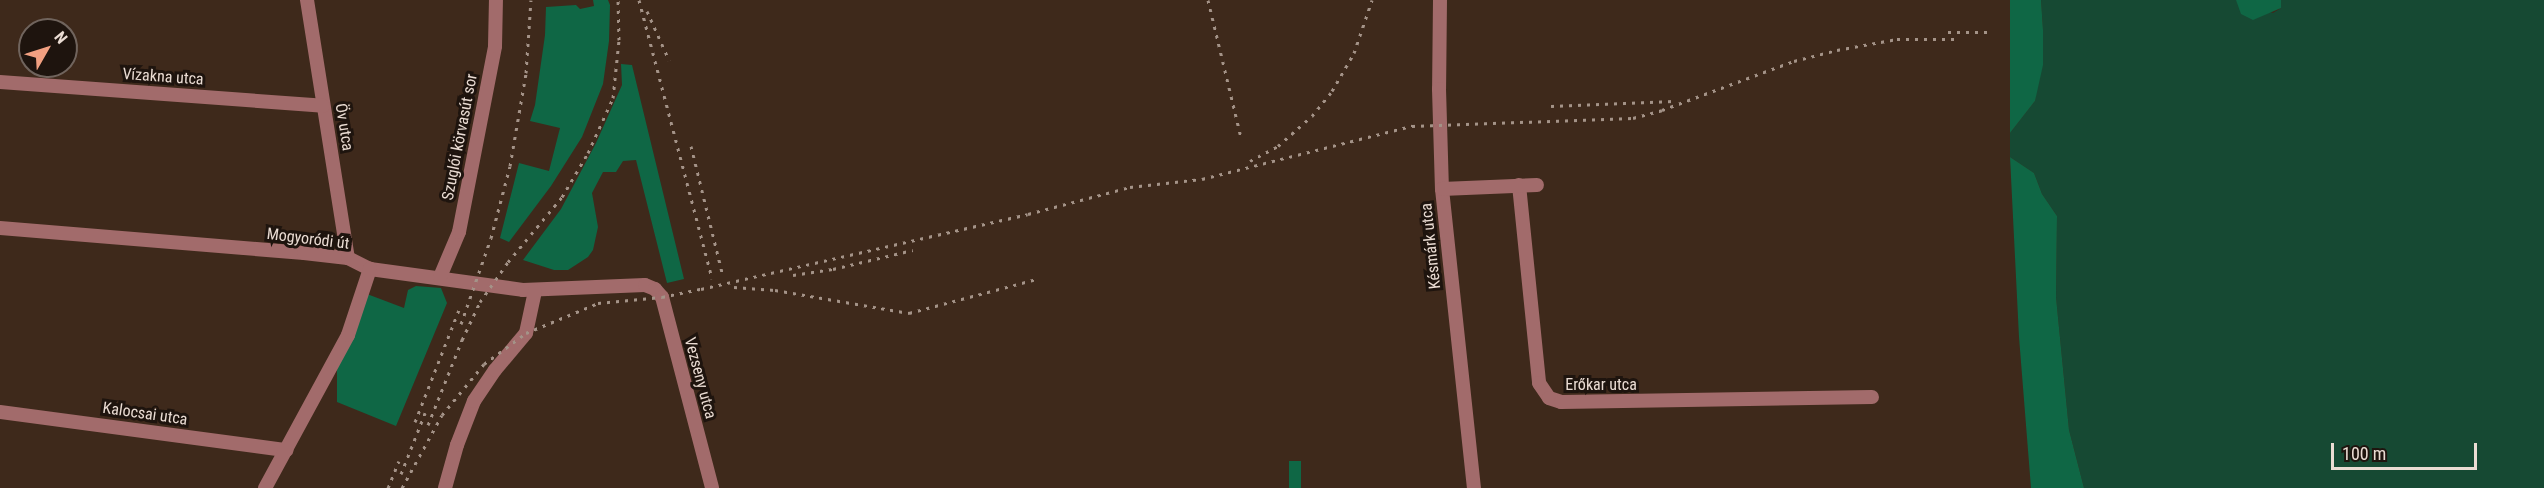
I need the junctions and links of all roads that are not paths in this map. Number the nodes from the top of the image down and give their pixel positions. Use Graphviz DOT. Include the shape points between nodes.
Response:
graph roads {
  1 [pos="307,0"];
  2 [pos="496,0"];
  3 [pos="1440,0"];
  4 [pos="0,82"];
  5 [pos="323,106"];
  6 [pos="1519,185"];
  7 [pos="1537,185"];
  8 [pos="1442,189"];
  9 [pos="0,228"];
  10 [pos="348,258"];
  11 [pos="370,269"];
  12 [pos="440,277"];
  13 [pos="645,285"];
  14 [pos="535,291"];
  15 [pos="1872,398"];
  16 [pos="0,412"];
  17 [pos="286,450"];
  18 [pos="265,488"];
  19 [pos="445,488"];
  20 [pos="712,488"];
  21 [pos="1474,488"];
  1 -- 5 [label="street, Öv utca"];
  2 -- 12 [label="street, Szuglói körvasút sor" via="495,46 459,232"];
  3 -- 8 [label="street, Késmárk utca"];
  4 -- 5 [label="street, Vízakna utca"];
  5 -- 10 [label="street, Öv utca"];
  6 -- 7 [label="street"];
  6 -- 8 [label="street"];
  6 -- 15 [label="street, Erőkar utca" via="1539,383 1548,398 1560,402"];
  8 -- 21 [label="street, Késmárk utca"];
  9 -- 10 [label="street, Mogyoródi út"];
  10 -- 11 [label="street, Mogyoródi út"];
  11 -- 12 [label="street, Mogyoródi út"];
  11 -- 17 [label="street" via="348,334"];
  12 -- 14 [label="street, Mogyoródi út"];
  13 -- 14 [label="street, Mogyoródi út"];
  13 -- 20 [label="street, Vezseny utca" via="662,297"];
  14 -- 19 [label="street" via="526,333 474,401"];
  16 -- 17 [label="street, Kalocsai utca"];
  17 -- 18 [label="street"];
}
